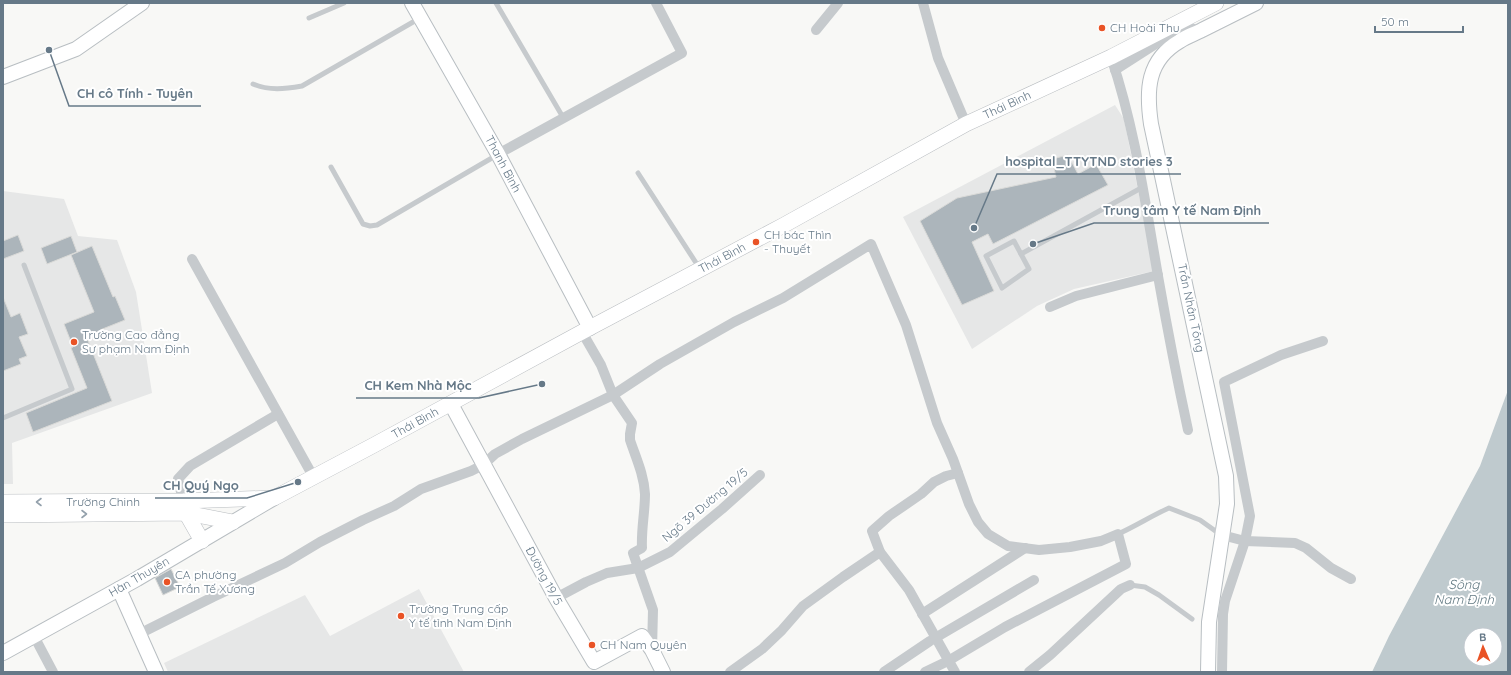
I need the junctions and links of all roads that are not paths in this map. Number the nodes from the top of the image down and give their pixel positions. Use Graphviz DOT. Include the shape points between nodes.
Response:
graph roads {
  1 [pos="142,3"];
  2 [pos="344,3"];
  3 [pos="412,3"];
  4 [pos="496,3"];
  5 [pos="656,3"];
  6 [pos="838,3"];
  7 [pos="923,3"];
  8 [pos="1216,3"];
  9 [pos="1256,3"];
  10 [pos="309,18"];
  11 [pos="421,18"];
  12 [pos="816,30"];
  13 [pos="1200,31"];
  14 [pos="1113,64"];
  15 [pos="3,78"];
  16 [pos="253,84"];
  17 [pos="564,118"];
  18 [pos="966,124"];
  19 [pos="498,154"];
  20 [pos="331,167"];
  21 [pos="638,173"];
  22 [pos="1144,186"];
  23 [pos="1021,254"];
  24 [pos="192,259"];
  25 [pos="24,265"];
  26 [pos="700,269"];
  27 [pos="1158,275"];
  28 [pos="1050,307"];
  29 [pos="586,330"];
  30 [pos="1323,341"];
  31 [pos="613,395"];
  32 [pos="451,404"];
  33 [pos="278,414"];
  34 [pos="3,418"];
  35 [pos="1188,430"];
  36 [pos="483,465"];
  37 [pos="958,473"];
  38 [pos="760,475"];
  39 [pos="314,478"];
  40 [pos="274,498"];
  41 [pos="3,502"];
  42 [pos="185,507"];
  43 [pos="3,515"];
  44 [pos="233,522"];
  45 [pos="1118,534"];
  46 [pos="1222,535"];
  47 [pos="202,541"];
  48 [pos="1245,541"];
  49 [pos="1025,548"];
  50 [pos="880,552"];
  51 [pos="638,568"];
  52 [pos="1351,579"];
  53 [pos="1034,580"];
  54 [pos="1130,585"];
  55 [pos="119,589"];
  56 [pos="556,598"];
  57 [pos="922,614"];
  58 [pos="1192,619"];
  59 [pos="139,634"];
  60 [pos="34,636"];
  61 [pos="935,638"];
  62 [pos="652,650"];
  63 [pos="3,653"];
  64 [pos="948,661"];
  65 [pos="53,672"];
  66 [pos="156,672"];
  67 [pos="663,672"];
  68 [pos="730,672"];
  69 [pos="884,672"];
  70 [pos="925,672"];
  71 [pos="955,672"];
  72 [pos="1029,672"];
  73 [pos="1208,672"];
  74 [pos="1222,672"];
  1 -- 15 [label="street" via="76,49"];
  2 -- 10 [label="lane"];
  3 -- 11 [label="street, Thanh Bình"];
  4 -- 17 [label="lane"];
  5 -- 17 [label="street" via="682,53"];
  6 -- 12 [label="street"];
  7 -- 18 [label="street" via="938,58"];
  8 -- 14 [label="main road, Thái Bình"];
  9 -- 13 [label="street, Trần Nhân Tông"];
  11 -- 16 [label="lane" via="302,86 275,89"];
  11 -- 19 [label="street, Thanh Bình"];
  13 -- 14 [label="street" via="1191,28 1179,29"];
  13 -- 46 [label="street, Trần Nhân Tông" via="1179,41 1158,61 1152,74 1148,104 1226,476 1227,504"];
  14 -- 18 [label="main road, Thái Bình"];
  14 -- 22 [label="street" via="1129,116"];
  17 -- 19 [label="street"];
  18 -- 26 [label="main road, Thái Bình"];
  19 -- 20 [label="lane" via="377,225 370,226 363,224"];
  19 -- 29 [label="street, Thanh Bình"];
  21 -- 26 [label="lane"];
  22 -- 23 [label="lane"];
  22 -- 27 [label="street"];
  23 -- 23 [label="lane" via="1014,241 986,256 1002,288 1029,269"];
  24 -- 33 [label="street"];
  25 -- 34 [label="lane" via="72,388"];
  26 -- 29 [label="main road, Thái Bình"];
  27 -- 28 [label="street" via="1076,296"];
  27 -- 35 [label="street"];
  29 -- 31 [label="street"];
  29 -- 32 [label="main road, Thái Bình"];
  30 -- 48 [label="street" via="1281,355 1224,382 1249,507 1249,525"];
  31 -- 36 [label="street" via="522,439 495,454"];
  31 -- 37 [label="street" via="660,364 734,322 783,298 871,244 906,325 937,423"];
  31 -- 51 [label="street" via="632,423 630,440 643,476 645,500 642,548 633,553"];
  32 -- 36 [label="street, Đường 19/5"];
  32 -- 39 [label="main road, Thái Bình"];
  33 -- 39 [label="street"];
  33 -- 42 [label="street" via="190,466 178,479"];
  36 -- 56 [label="street, Đường 19/5"];
  36 -- 59 [label="street" via="421,489 394,506 326,539 285,563"];
  37 -- 49 [label="street" via="969,504 978,522 988,534 1008,546"];
  37 -- 50 [label="street" via="934,482 872,531"];
  38 -- 51 [label="street, Ngõ 39 Đường 19/5" via="670,552"];
  39 -- 40 [label="main road, Thái Bình"];
  40 -- 42 [label="main road, Trường Chinh"];
  40 -- 44 [label="street, Hàn Thuyên"];
  42 -- 41 [label="main road, Trường Chinh, one-way"];
  43 -- 42 [label="main road, Trường Chinh, one-way"];
  42 -- 44 [label="main road, Trường Chinh"];
  42 -- 47 [label="main road"];
  44 -- 47 [label="street, Hàn Thuyên"];
  45 -- 46 [label="lane" via="1169,508 1200,520"];
  45 -- 49 [label="street" via="1101,541 1070,547 1039,550"];
  45 -- 64 [label="street" via="1126,564 1005,627"];
  46 -- 48 [label="street"];
  46 -- 73 [label="street, Trần Nhân Tông" via="1209,622"];
  47 -- 55 [label="street, Hàn Thuyên"];
  48 -- 52 [label="street" via="1301,544 1331,568"];
  48 -- 74 [label="street" via="1225,601"];
  49 -- 57 [label="street"];
  50 -- 57 [label="street" via="909,590"];
  50 -- 68 [label="street" via="803,606 762,649"];
  51 -- 56 [label="street, Ngõ 39 Đường 19/5" via="607,573"];
  51 -- 62 [label="street" via="653,610"];
  53 -- 61 [label="street"];
  54 -- 58 [label="lane" via="1145,587"];
  54 -- 72 [label="street" via="1121,589"];
  55 -- 59 [label="street"];
  55 -- 60 [label="street, Hàn Thuyên"];
  56 -- 62 [label="street, Đường 19/5" via="594,662 642,636"];
  57 -- 61 [label="street"];
  59 -- 66 [label="street"];
  60 -- 63 [label="street, Hàn Thuyên"];
  60 -- 65 [label="street"];
  61 -- 64 [label="street"];
  61 -- 69 [label="street"];
  62 -- 67 [label="street, Đường 19/5"];
  64 -- 70 [label="street"];
  64 -- 71 [label="street"];
}
